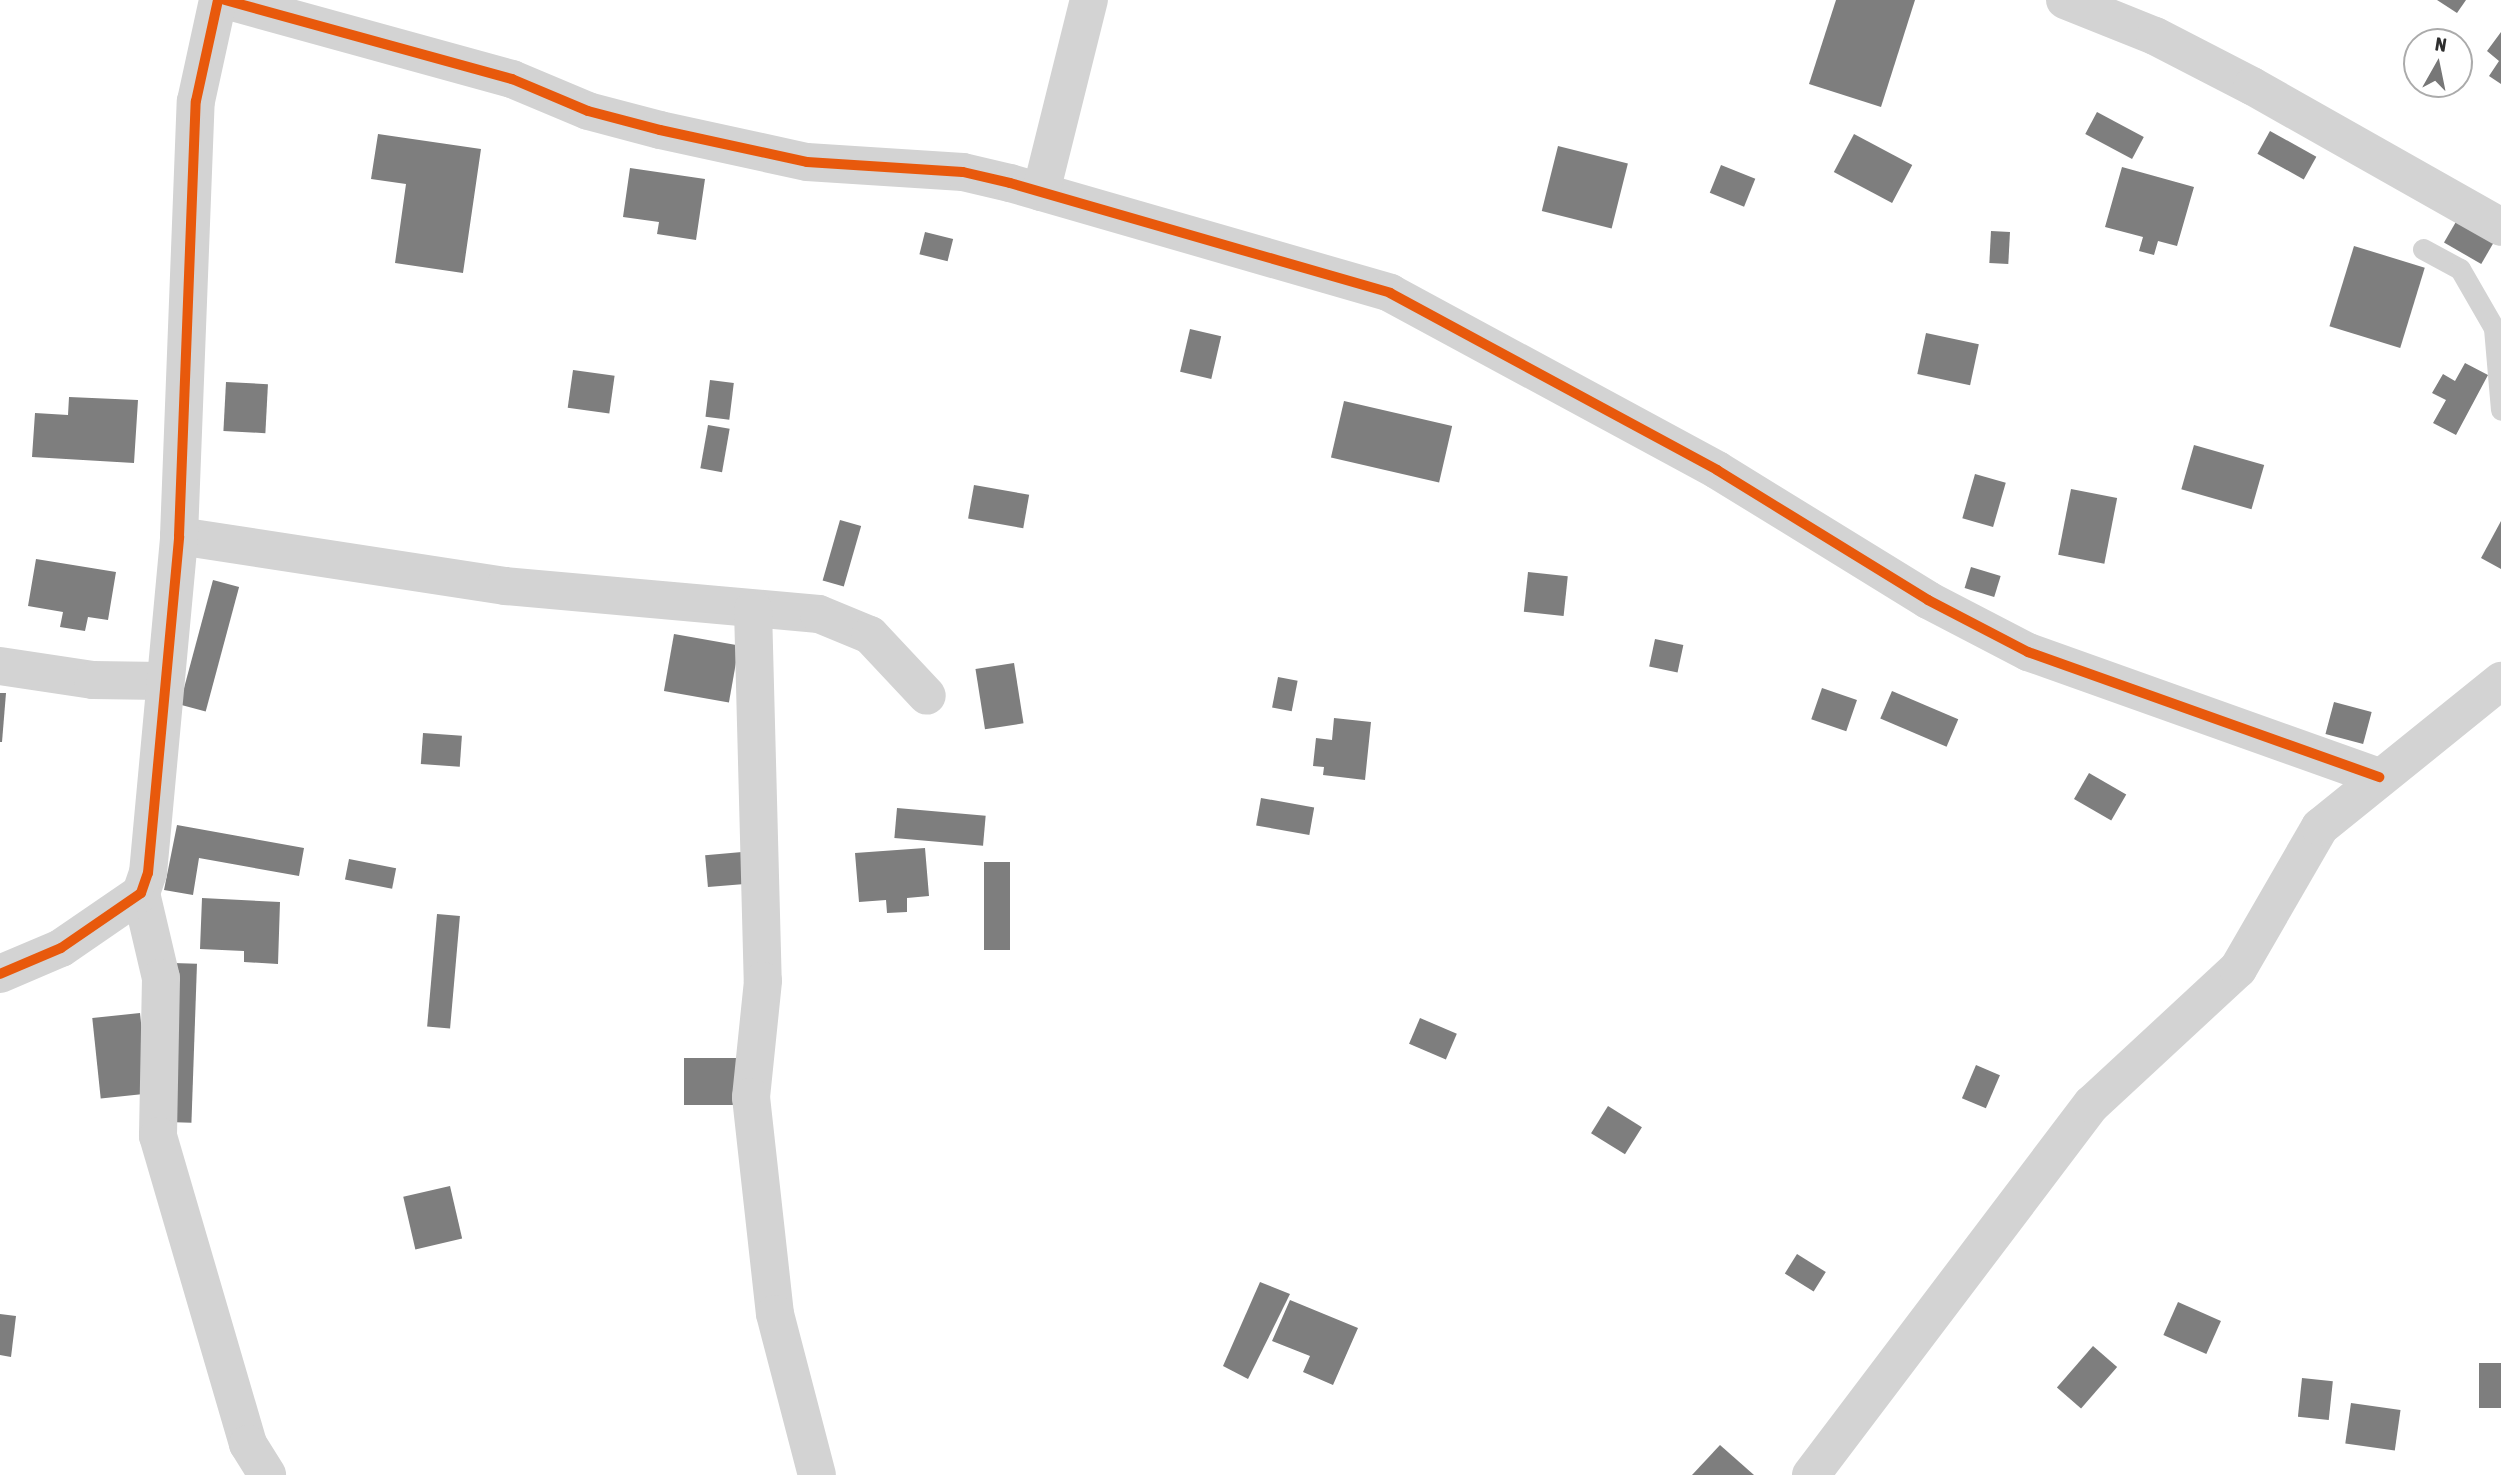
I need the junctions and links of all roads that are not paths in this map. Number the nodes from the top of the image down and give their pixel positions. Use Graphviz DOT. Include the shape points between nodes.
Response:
graph roads {
  1 [pos="218,0"];
  2 [pos="225,0"];
  3 [pos="1089,0"];
  4 [pos="2065,0"];
  5 [pos="1041,192"];
  6 [pos="2501,227"];
  7 [pos="2423,249"];
  8 [pos="2501,410"];
  9 [pos="179,536"];
  10 [pos="754,609"];
  11 [pos="0,666"];
  12 [pos="162,681"];
  13 [pos="2501,681"];
  14 [pos="927,696"];
  15 [pos="2379,777"];
  16 [pos="141,893"];
  17 [pos="0,974"];
  18 [pos="267,1475"];
  19 [pos="817,1475"];
  20 [pos="1811,1475"];
  1 -- 9 [label="street" via="196,101"];
  2 -- 5 [label="street" via="512,79 588,111 660,130 807,162 963,172"];
  3 -- 5 [label="street"];
  4 -- 6 [label="street" via="2239,79"];
  5 -- 15 [label="street" via="1390,293 1717,470 1928,600 2028,652"];
  7 -- 8 [label="lane" via="2460,269 2494,328"];
  9 -- 10 [label="street" via="505,586"];
  9 -- 12 [label="street"];
  10 -- 14 [label="street" via="851,622"];
  10 -- 19 [label="street" via="763,981 751,1097 775,1314"];
  11 -- 12 [label="street" via="93,680"];
  12 -- 16 [label="street" via="148,873"];
  13 -- 15 [label="street"];
  15 -- 20 [label="street" via="2319,827 2238,969 2078,1121"];
  16 -- 17 [label="street" via="61,948"];
  16 -- 18 [label="street" via="161,978 158,1136 248,1444"];
}
